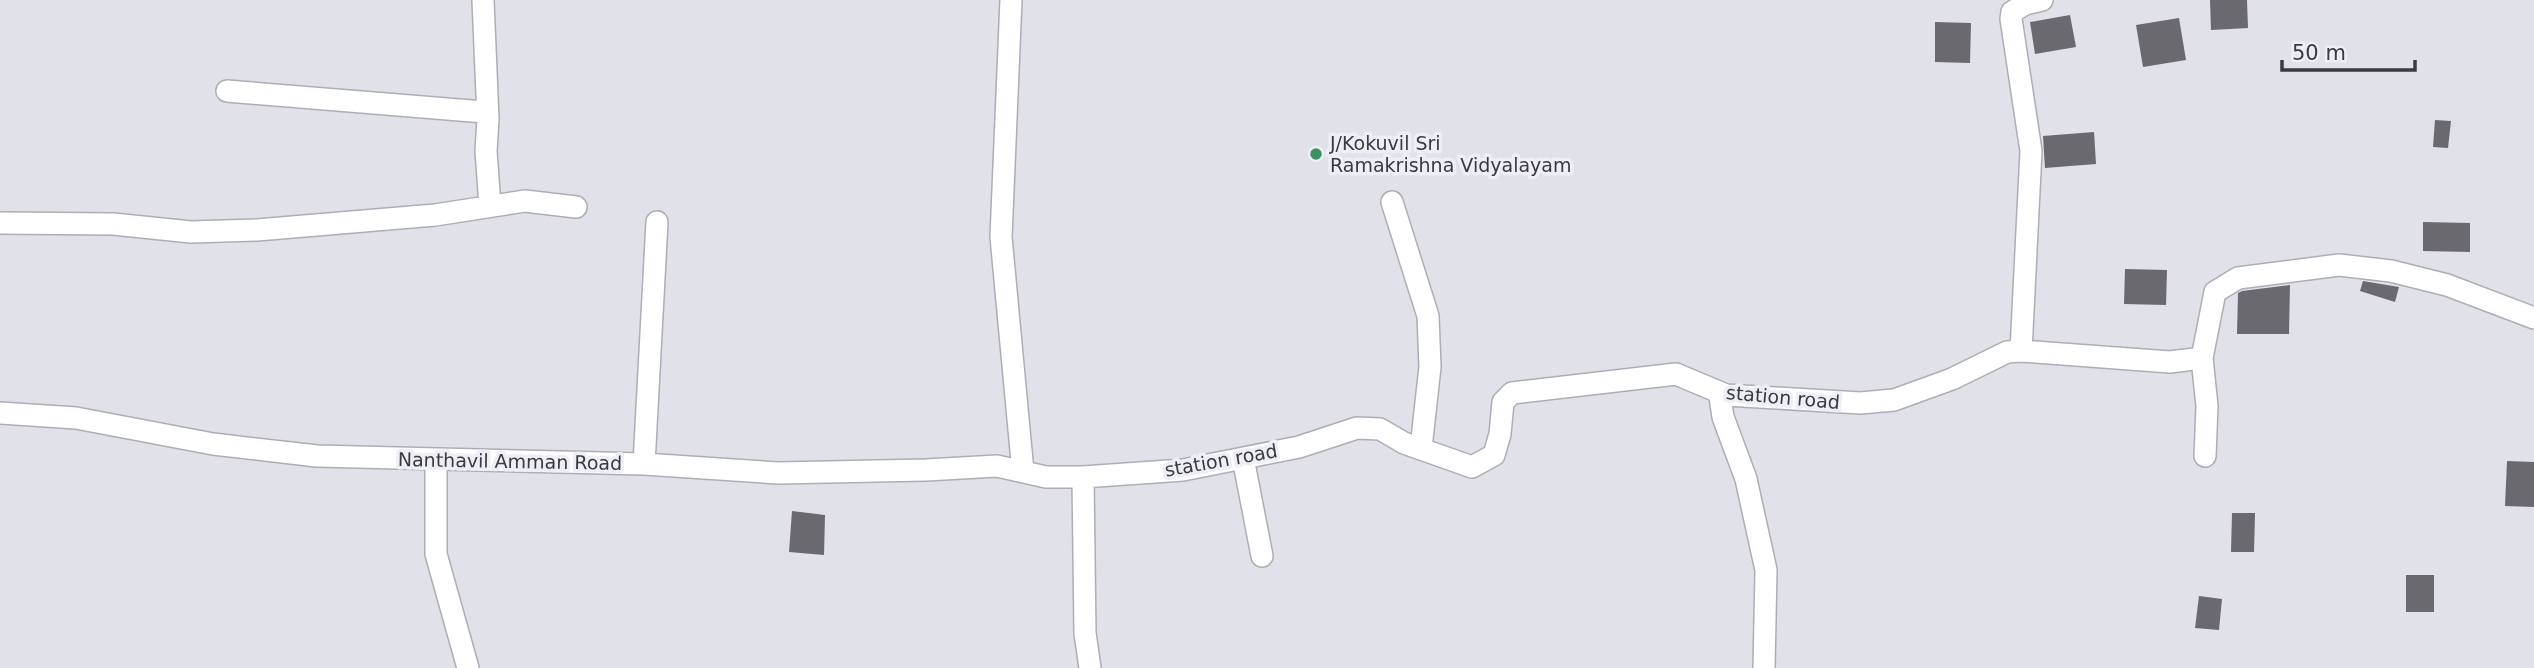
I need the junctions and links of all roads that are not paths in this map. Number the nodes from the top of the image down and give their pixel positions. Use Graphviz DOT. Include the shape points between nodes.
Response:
graph roads {
  1 [pos="483,0"];
  2 [pos="1011,0"];
  3 [pos="2042,0"];
  4 [pos="227,91"];
  5 [pos="488,119"];
  6 [pos="1392,202"];
  7 [pos="490,206"];
  8 [pos="576,207"];
  9 [pos="657,222"];
  10 [pos="0,223"];
  11 [pos="2534,318"];
  12 [pos="2021,351"];
  13 [pos="2202,358"];
  14 [pos="1726,395"];
  15 [pos="0,413"];
  16 [pos="1421,448"];
  17 [pos="2205,456"];
  18 [pos="1243,458"];
  19 [pos="436,460"];
  20 [pos="644,464"];
  21 [pos="1023,472"];
  22 [pos="1083,477"];
  23 [pos="1262,556"];
  24 [pos="468,668"];
  25 [pos="1090,668"];
  26 [pos="1764,668"];
  1 -- 5 [label="street"];
  2 -- 21 [label="street" via="1001,237"];
  3 -- 12 [label="street" via="2025,4 2012,12 2011,19 2031,150"];
  4 -- 5 [label="street" via="476,110"];
  5 -- 7 [label="street" via="485,151"];
  6 -- 16 [label="street" via="1428,316 1430,367"];
  7 -- 8 [label="street" via="525,201"];
  7 -- 10 [label="street" via="257,230 191,232 113,224"];
  9 -- 20 [label="street"];
  11 -- 13 [label="street" via="2447,285 2391,271 2339,265 2238,278 2215,292"];
  12 -- 13 [label="street, station road" via="2170,362"];
  12 -- 14 [label="street, station road" via="2007,352 1894,400 1860,403"];
  13 -- 17 [label="street" via="2207,406"];
  14 -- 16 [label="street, station road" via="1676,374 1512,393 1503,402 1494,454 1472,467"];
  14 -- 26 [label="street" via="1720,397 1723,417 1746,479 1766,570"];
  15 -- 19 [label="street, Nanthavil Amman Road" via="76,418 213,444 304,454"];
  16 -- 18 [label="street, station road" via="1380,429 1357,428 1299,447"];
  18 -- 22 [label="street, station road" via="1182,470"];
  18 -- 23 [label="street"];
  19 -- 20 [label="street, Nanthavil Amman Road"];
  19 -- 24 [label="street" via="436,554"];
  20 -- 21 [label="street, Nanthavil Amman Road" via="778,473 997,466"];
  21 -- 22 [label="street, station road"];
  22 -- 25 [label="street"];
}
